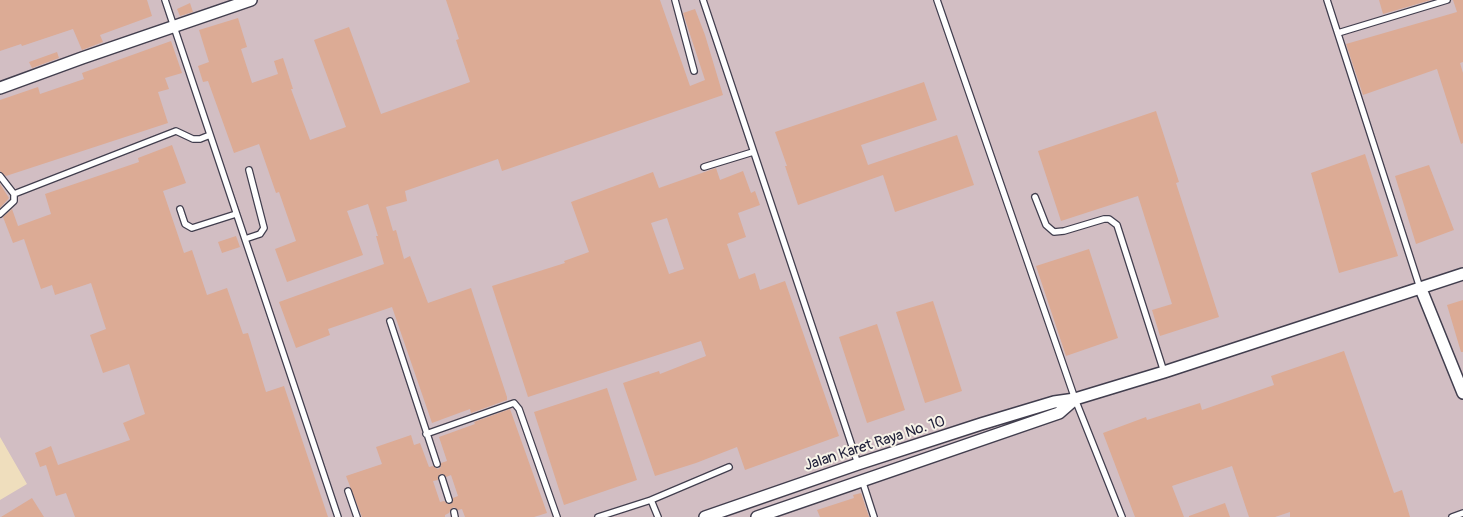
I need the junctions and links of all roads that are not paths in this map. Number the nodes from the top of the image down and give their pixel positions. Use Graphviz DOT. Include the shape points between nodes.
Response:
graph roads {
  1 [pos="165,0"];
  2 [pos="251,0"];
  3 [pos="675,0"];
  4 [pos="703,0"];
  5 [pos="937,0"];
  6 [pos="1327,0"];
  7 [pos="1447,0"];
  8 [pos="174,26"];
  9 [pos="1338,33"];
  10 [pos="694,71"];
  11 [pos="0,88"];
  12 [pos="210,135"];
  13 [pos="753,152"];
  14 [pos="704,168"];
  15 [pos="249,170"];
  16 [pos="0,176"];
  17 [pos="14,194"];
  18 [pos="1035,197"];
  19 [pos="180,209"];
  20 [pos="0,214"];
  21 [pos="236,214"];
  22 [pos="245,239"];
  23 [pos="1463,274"];
  24 [pos="1421,289"];
  25 [pos="390,321"];
  26 [pos="1164,372"];
  27 [pos="1463,393"];
  28 [pos="1075,399"];
  29 [pos="426,434"];
  30 [pos="437,464"];
  31 [pos="858,464"];
  32 [pos="729,467"];
  33 [pos="442,478"];
  34 [pos="862,480"];
  35 [pos="348,491"];
  36 [pos="449,500"];
  37 [pos="651,500"];
  38 [pos="1463,513"];
  39 [pos="338,517"];
  40 [pos="357,517"];
  41 [pos="557,517"];
  42 [pos="598,517"];
  43 [pos="658,517"];
  44 [pos="705,517"];
  45 [pos="757,517"];
  46 [pos="874,517"];
  47 [pos="1122,517"];
  48 [pos="1452,517"];
  1 -- 8 [label="lane"];
  2 -- 8 [label="street"];
  3 -- 10 [label="lane"];
  4 -- 13 [label="lane"];
  5 -- 28 [label="lane"];
  6 -- 9 [label="lane"];
  7 -- 9 [label="lane"];
  8 -- 11 [label="street"];
  8 -- 12 [label="lane"];
  9 -- 24 [label="lane"];
  12 -- 17 [label="lane" via="193,139 176,131"];
  12 -- 21 [label="lane"];
  13 -- 14 [label="lane"];
  13 -- 31 [label="lane"];
  15 -- 22 [label="lane" via="264,228 260,234"];
  16 -- 17 [label="lane"];
  17 -- 20 [label="lane" via="14,201"];
  18 -- 26 [label="lane" via="1046,225 1054,232 1104,219 1117,225"];
  19 -- 21 [label="lane" via="185,224 192,228"];
  21 -- 22 [label="lane"];
  22 -- 39 [label="lane"];
  23 -- 24 [label="street, Jalan Karet Raya No. 10"];
  24 -- 26 [label="street, Jalan Karet Raya No. 10"];
  24 -- 27 [label="street"];
  25 -- 29 [label="lane"];
  26 -- 28 [label="street, Jalan Karet Raya No. 10"];
  28 -- 31 [label="street, Jalan Karet Raya No. 10" via="1054,402"];
  28 -- 34 [label="street, Jalan Karet Raya No. 10" via="1059,413"];
  28 -- 47 [label="lane"];
  29 -- 30 [label="lane"];
  29 -- 41 [label="lane" via="514,403 519,409"];
  31 -- 44 [label="street, Jalan Karet Raya No. 10"];
  32 -- 37 [label="lane"];
  33 -- 36 [label="lane"];
  34 -- 45 [label="street, Jalan Karet Raya No. 10"];
  34 -- 46 [label="lane"];
  35 -- 40 [label="lane"];
  37 -- 42 [label="lane"];
  37 -- 43 [label="lane"];
  38 -- 48 [label="lane"];
}
